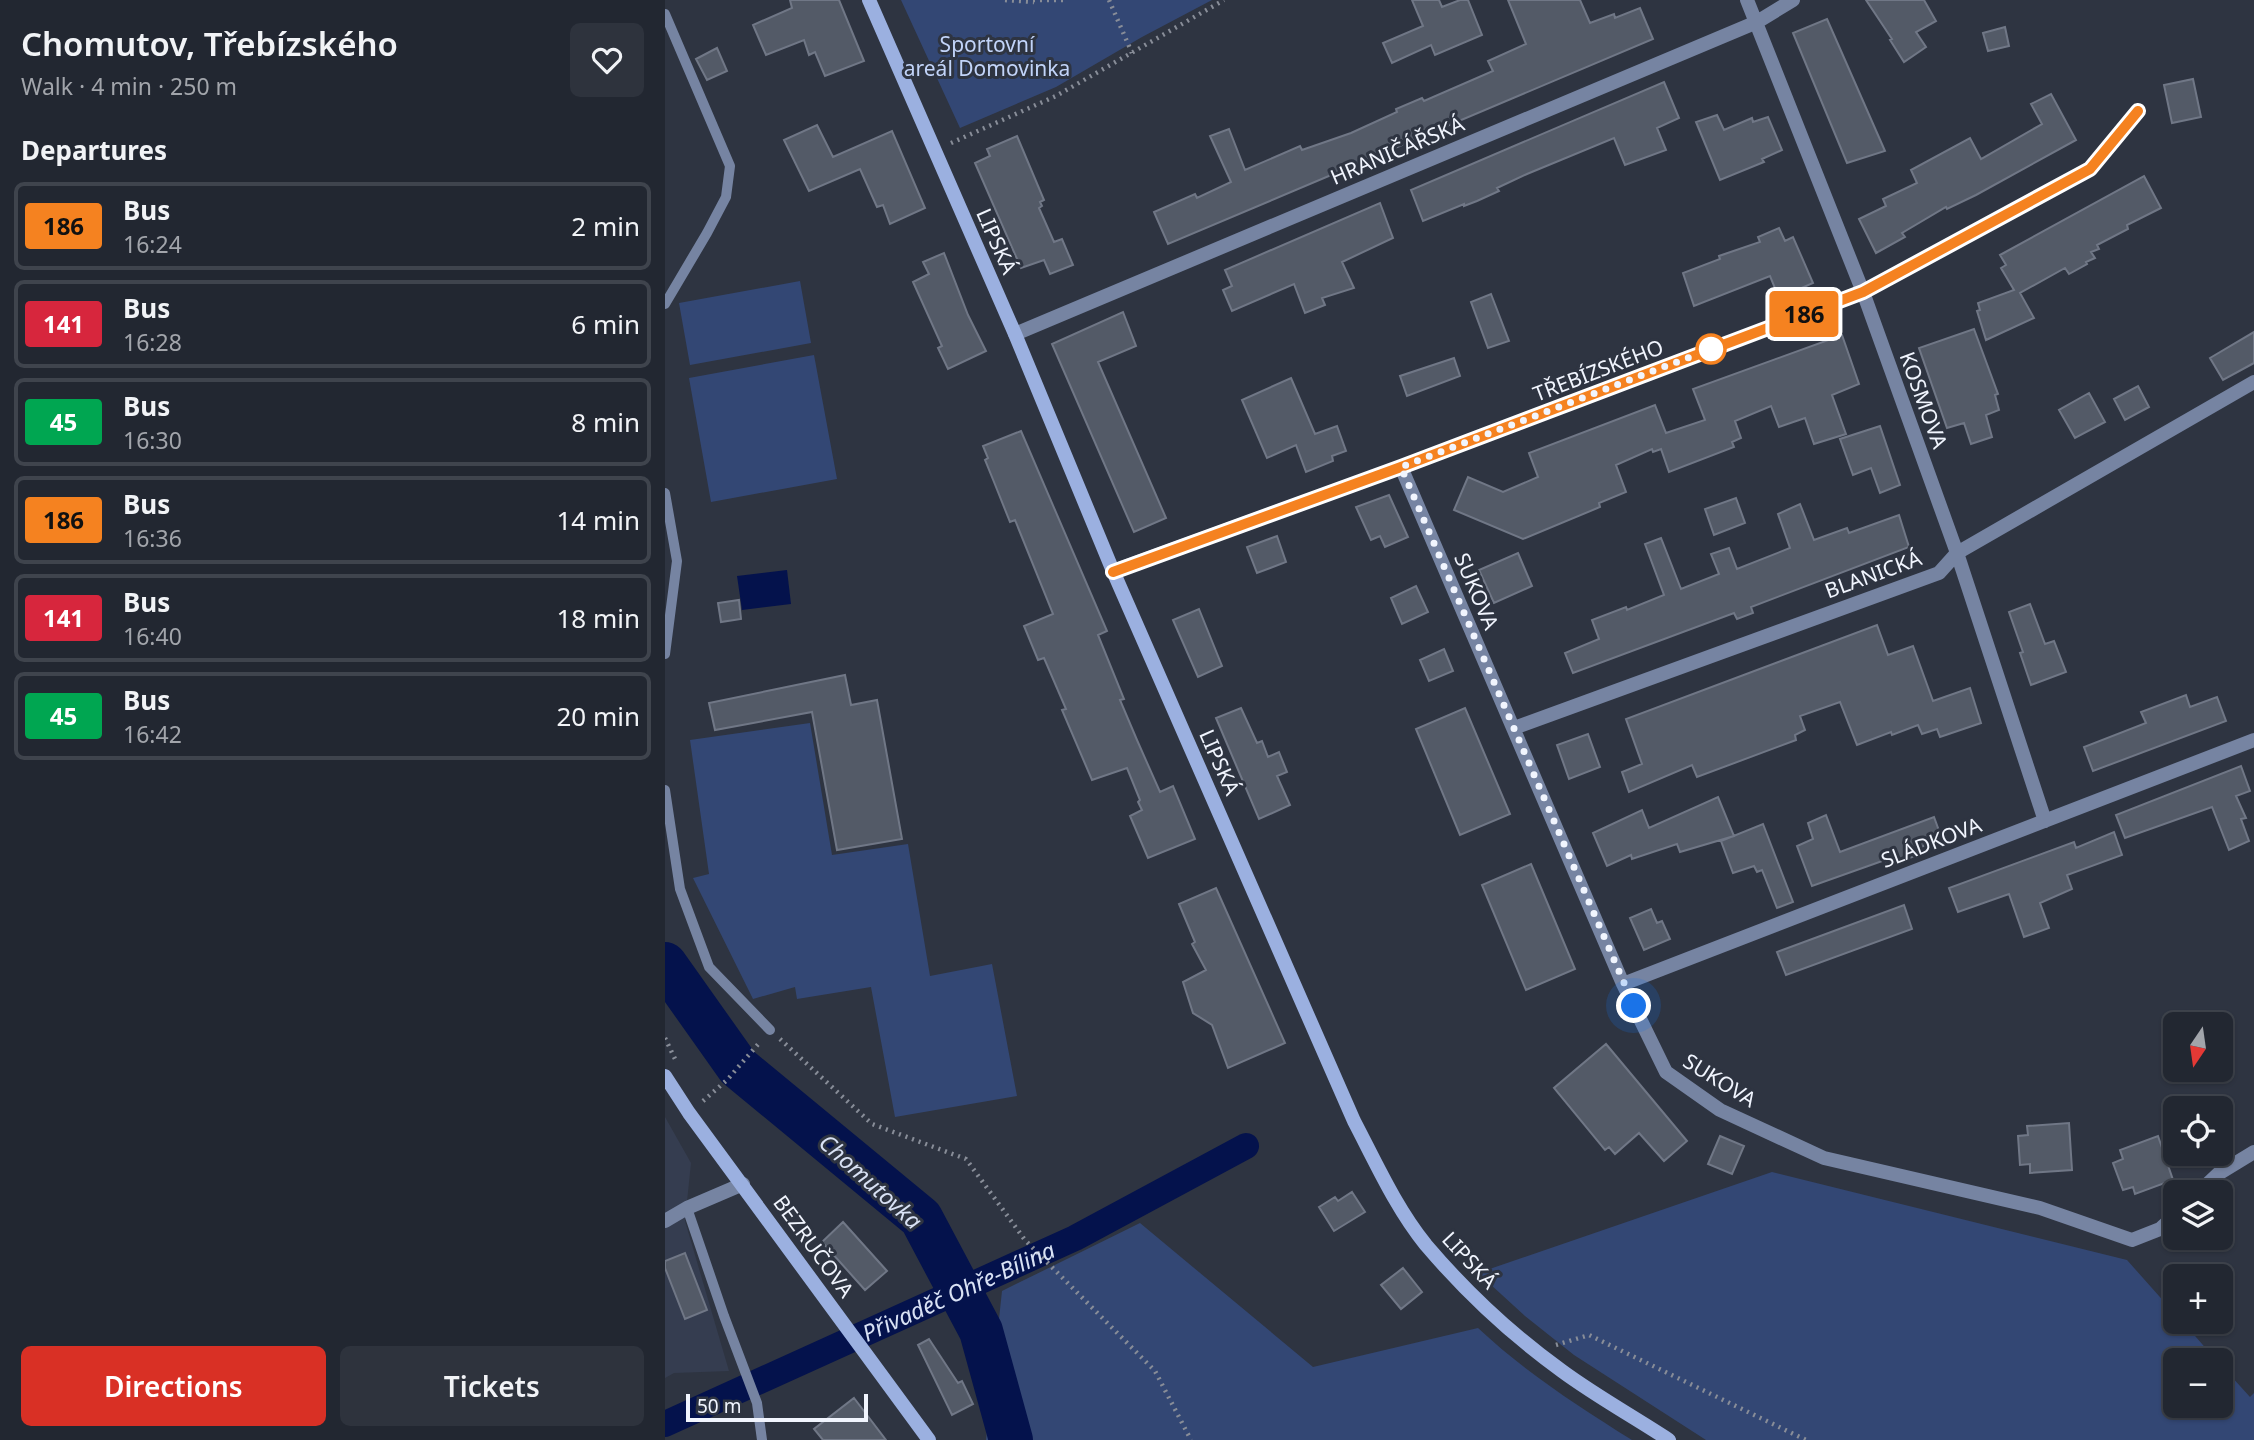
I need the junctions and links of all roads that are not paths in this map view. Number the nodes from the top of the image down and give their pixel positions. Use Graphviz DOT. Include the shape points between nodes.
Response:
graph roads {
  1 [pos="869,0"];
  2 [pos="1747,0"];
  3 [pos="1793,0"];
  4 [pos="665,14"];
  5 [pos="1757,22"];
  6 [pos="2138,111"];
  7 [pos="1863,292"];
  8 [pos="665,304"];
  9 [pos="1015,334"];
  10 [pos="2254,382"];
  11 [pos="1401,467"];
  12 [pos="665,493"];
  13 [pos="1957,553"];
  14 [pos="1113,572"];
  15 [pos="665,654"];
  16 [pos="1514,728"];
  17 [pos="2254,740"];
  18 [pos="665,790"];
  19 [pos="2045,821"];
  20 [pos="1623,984"];
  21 [pos="770,1030"];
  22 [pos="667,1083"];
  23 [pos="2254,1152"];
  24 [pos="2212,1180"];
  25 [pos="743,1184"];
  26 [pos="688,1208"];
  27 [pos="665,1221"];
  28 [pos="2163,1226"];
  29 [pos="762,1440"];
  30 [pos="929,1440"];
  31 [pos="1669,1440"];
  1 -- 9 [label="street, LIPSKÁ"];
  2 -- 5 [label="street, KOSMOVA"];
  3 -- 5 [label="street, HRANIČÁŘSKÁ"];
  4 -- 8 [label="lane" via="730,166 726,197"];
  5 -- 7 [label="street, KOSMOVA"];
  5 -- 9 [label="street, HRANIČÁŘSKÁ"];
  6 -- 7 [label="street, TŘEBÍZSKÉHO" via="2090,169"];
  7 -- 11 [label="street, TŘEBÍZSKÉHO"];
  7 -- 13 [label="street, KOSMOVA"];
  9 -- 14 [label="street, LIPSKÁ"];
  10 -- 13 [label="street, BLANICKÁ"];
  11 -- 14 [label="street, TŘEBÍZSKÉHO"];
  11 -- 16 [label="street, SUKOVA"];
  12 -- 15 [label="lane" via="677,561"];
  13 -- 16 [label="street, BLANICKÁ" via="1938,573"];
  13 -- 19 [label="street, KOSMOVA"];
  14 -- 31 [label="street, LIPSKÁ" via="1354,1121 1388,1186 1425,1243 1512,1332 1563,1372"];
  16 -- 20 [label="street, SUKOVA"];
  17 -- 19 [label="street, SLÁDKOVA"];
  18 -- 21 [label="lane" via="680,889 709,967"];
  19 -- 20 [label="street, SLÁDKOVA"];
  20 -- 28 [label="street, SUKOVA" via="1666,1072 1720,1110 1824,1158 2039,1208 2132,1240"];
  22 -- 25 [label="street, BEZRUČOVA"];
  23 -- 24 [label="street"];
  25 -- 26 [label="street"];
  25 -- 30 [label="street, BEZRUČOVA"];
  26 -- 27 [label="street"];
  26 -- 29 [label="lane" via="757,1403"];
}
